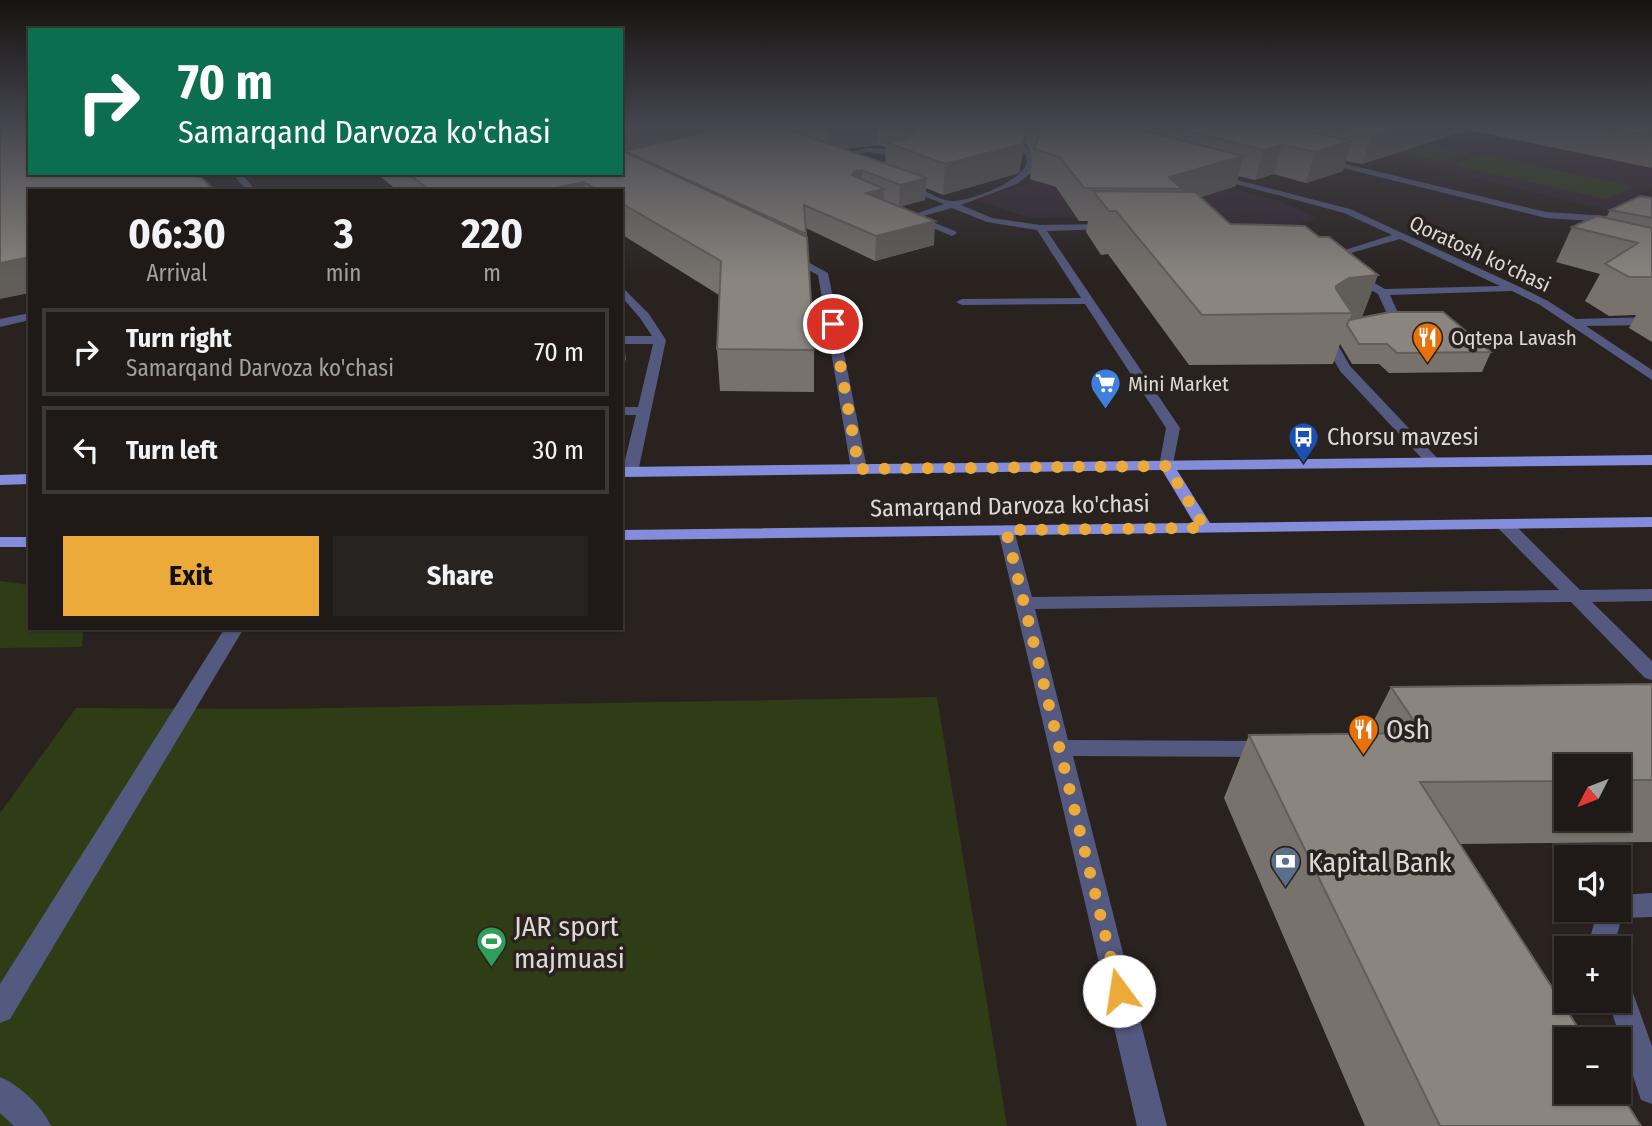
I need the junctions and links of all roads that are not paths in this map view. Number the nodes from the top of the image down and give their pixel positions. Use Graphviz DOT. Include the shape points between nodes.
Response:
graph roads {
  1 [pos="238,175"];
  2 [pos="1026,175"];
  3 [pos="1214,175"];
  4 [pos="1381,175"];
  5 [pos="891,180"];
  6 [pos="250,189"];
  7 [pos="949,204"];
  8 [pos="901,213"];
  9 [pos="1620,214"];
  10 [pos="911,217"];
  11 [pos="1609,219"];
  12 [pos="1117,226"];
  13 [pos="1040,228"];
  14 [pos="1652,231"];
  15 [pos="952,233"];
  16 [pos="1397,237"];
  17 [pos="775,249"];
  18 [pos="1516,289"];
  19 [pos="623,291"];
  20 [pos="1383,292"];
  21 [pos="1089,301"];
  22 [pos="962,302"];
  23 [pos="28,316"];
  24 [pos="1652,321"];
  25 [pos="0,323"];
  26 [pos="1573,323"];
  27 [pos="1362,330"];
  28 [pos="1336,332"];
  29 [pos="623,340"];
  30 [pos="660,340"];
  31 [pos="1652,376"];
  32 [pos="623,411"];
  33 [pos="643,411"];
  34 [pos="1652,460"];
  35 [pos="1434,463"];
  36 [pos="1167,466"];
  37 [pos="859,469"];
  38 [pos="626,472"];
  39 [pos="28,479"];
  40 [pos="0,480"];
  41 [pos="1652,522"];
  42 [pos="1504,524"];
  43 [pos="1205,528"];
  44 [pos="1006,530"];
  45 [pos="623,535"];
  46 [pos="0,542"];
  47 [pos="28,542"];
  48 [pos="1652,595"];
  49 [pos="1576,596"];
  50 [pos="1024,603"];
  51 [pos="234,630"];
  52 [pos="1652,673"];
  53 [pos="1060,748"];
  54 [pos="1290,749"];
  55 [pos="1652,905"];
  56 [pos="1631,906"];
  57 [pos="0,1009"];
  58 [pos="1626,1013"];
  59 [pos="1652,1089"];
  60 [pos="0,1092"];
  61 [pos="36,1126"];
  62 [pos="1152,1126"];
  1 -- 6 [label="street"];
  2 -- 7 [label="street" via="998,189"];
  3 -- 16 [label="street, Qoratosh ko'chasi" via="1347,211"];
  4 -- 11 [label="street" via="1546,215"];
  5 -- 7 [label="street"];
  7 -- 10 [label="street"];
  7 -- 13 [label="street" via="990,220"];
  8 -- 10 [label="street"];
  9 -- 11 [label="street"];
  10 -- 15 [label="street"];
  11 -- 14 [label="street"];
  12 -- 13 [label="street"];
  13 -- 21 [label="street"];
  16 -- 18 [label="street, Qoratosh ko'chasi"];
  16 -- 20 [label="street" via="1318,259"];
  17 -- 37 [label="street" via="823,273"];
  18 -- 20 [label="street"];
  18 -- 26 [label="street, Qoratosh ko'chasi"];
  19 -- 30 [label="street"];
  20 -- 27 [label="street" via="1394,317"];
  21 -- 22 [label="street"];
  21 -- 36 [label="street" via="1173,428"];
  23 -- 25 [label="street"];
  24 -- 26 [label="street"];
  26 -- 31 [label="street, Qoratosh ko'chasi"];
  28 -- 35 [label="street" via="1327,337 1345,368"];
  29 -- 30 [label="street"];
  30 -- 33 [label="street"];
  32 -- 33 [label="street"];
  33 -- 38 [label="street"];
  34 -- 35 [label="main road, Samarqand Darvoza ko'chasi"];
  35 -- 36 [label="main road, Samarqand Darvoza ko'chasi"];
  36 -- 37 [label="main road, Samarqand Darvoza ko'chasi"];
  36 -- 43 [label="main road"];
  37 -- 38 [label="main road, Samarqand Darvoza ko'chasi"];
  39 -- 40 [label="main road"];
  41 -- 42 [label="main road, Samarqand Darvoza ko'chasi"];
  42 -- 43 [label="main road, Samarqand Darvoza ko'chasi"];
  42 -- 49 [label="street"];
  43 -- 44 [label="main road, Samarqand Darvoza ko'chasi"];
  44 -- 45 [label="main road, Samarqand Darvoza ko'chasi"];
  44 -- 50 [label="street"];
  46 -- 47 [label="main road"];
  48 -- 49 [label="street"];
  49 -- 50 [label="street"];
  49 -- 52 [label="street"];
  50 -- 53 [label="street"];
  51 -- 57 [label="street"];
  53 -- 54 [label="street"];
  53 -- 62 [label="street"];
  55 -- 56 [label="street"];
  58 -- 59 [label="street"];
  60 -- 61 [label="street"];
}
